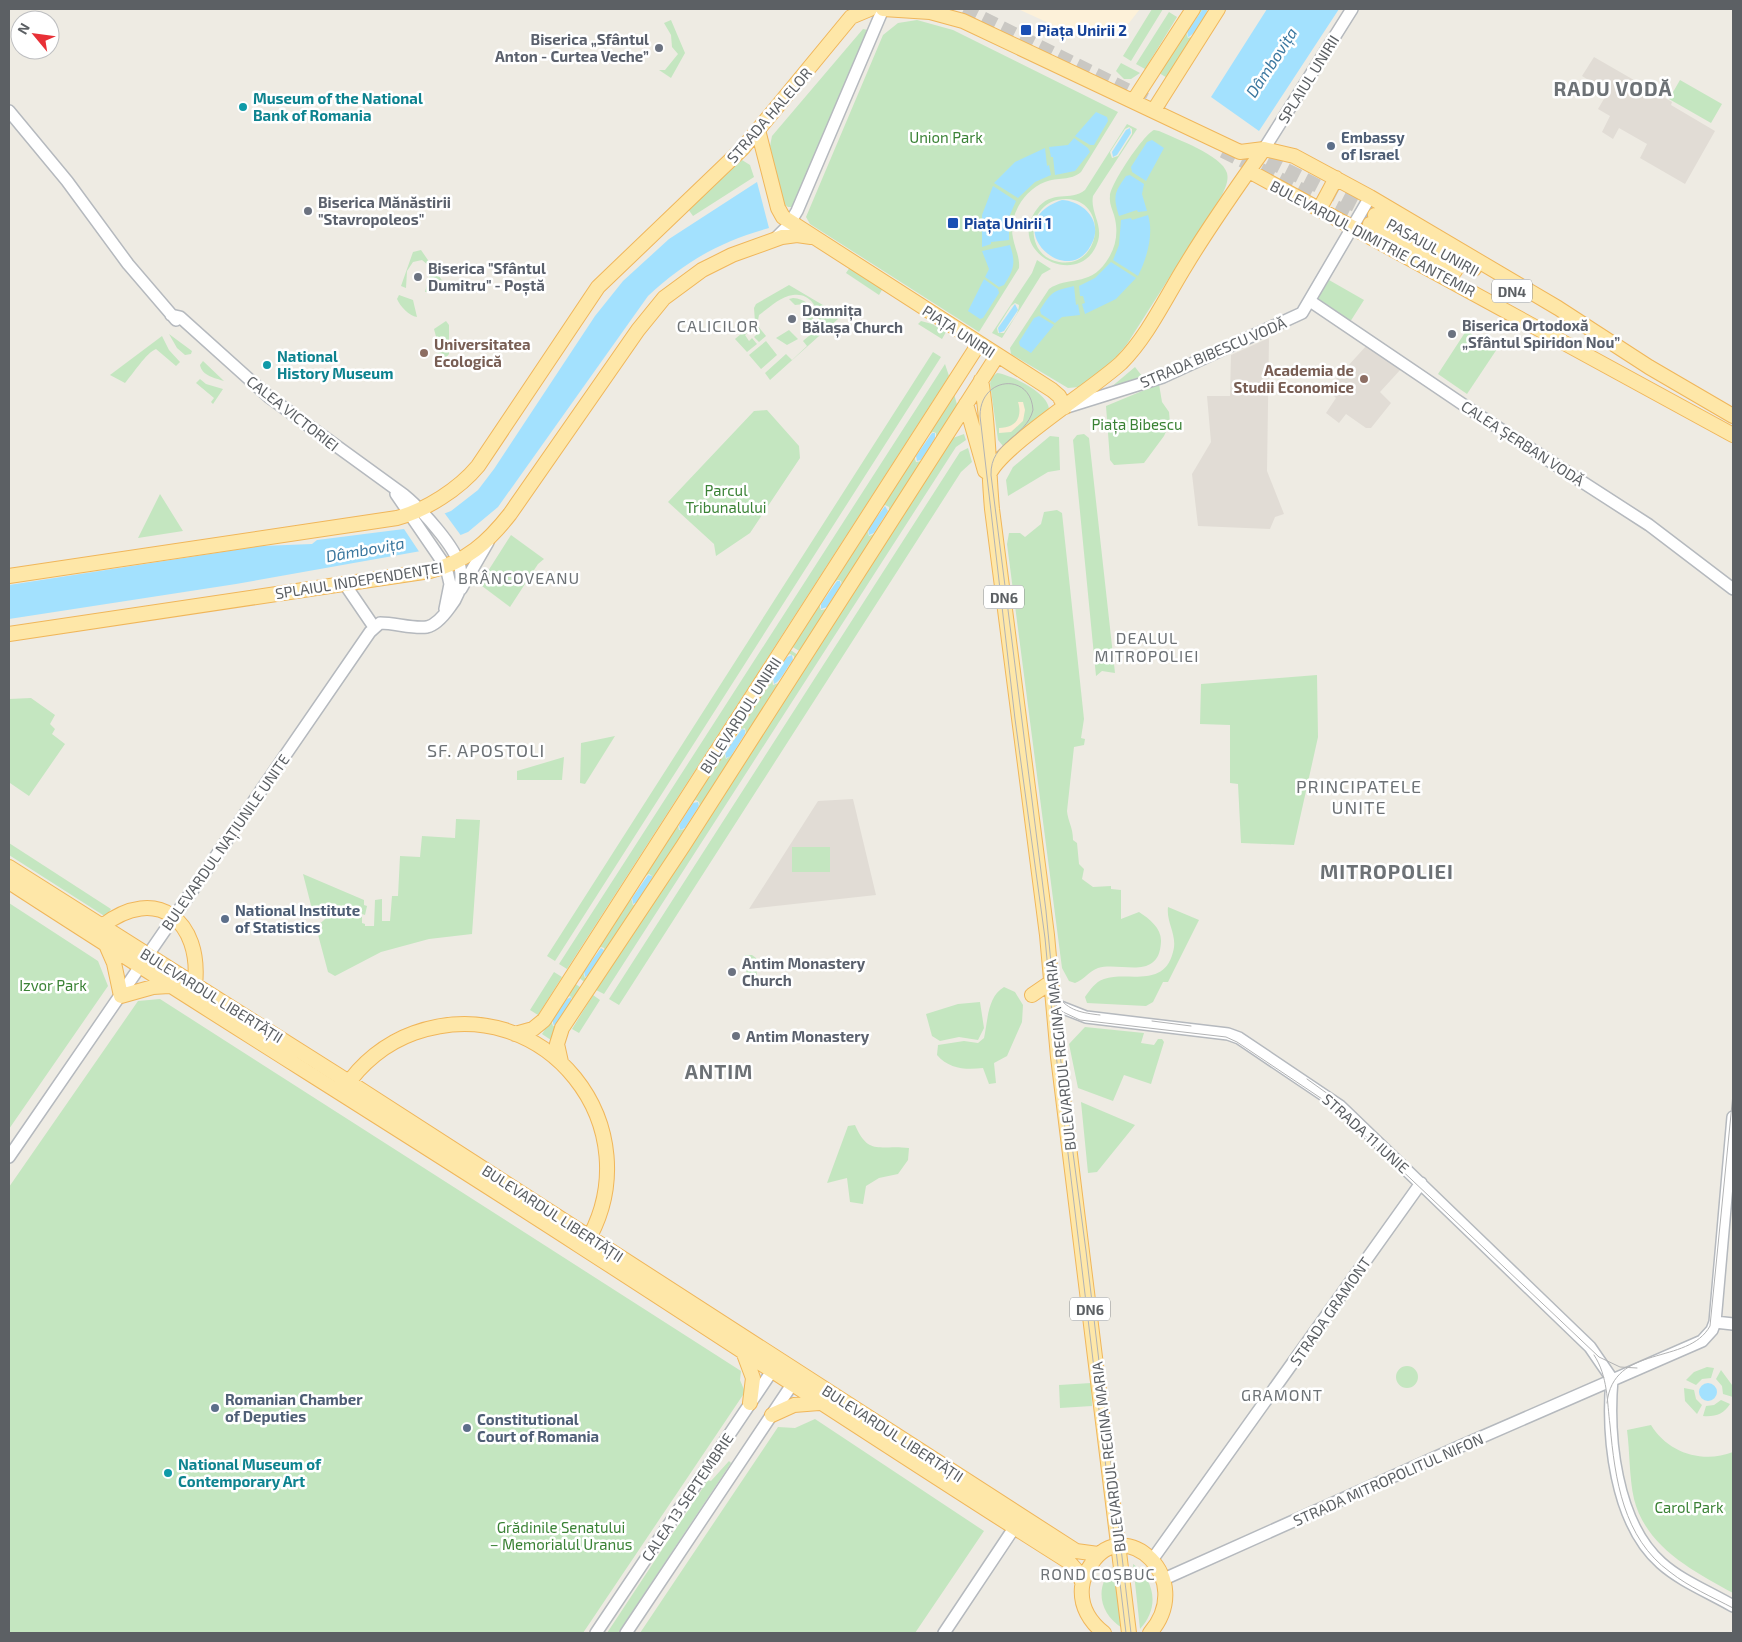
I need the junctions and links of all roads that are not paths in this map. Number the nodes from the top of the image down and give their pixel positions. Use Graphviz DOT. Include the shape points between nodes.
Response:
graph roads {
  1 [pos="870,9"];
  2 [pos="883,9"];
  3 [pos="945,9"];
  4 [pos="1192,9"];
  5 [pos="1218,9"];
  6 [pos="1352,9"];
  7 [pos="852,14"];
  8 [pos="963,22"];
  9 [pos="1134,100"];
  10 [pos="1154,110"];
  11 [pos="9,111"];
  12 [pos="758,130"];
  13 [pos="1264,149"];
  14 [pos="1240,152"];
  15 [pos="1249,171"];
  16 [pos="1336,178"];
  17 [pos="1370,197"];
  18 [pos="1320,208"];
  19 [pos="791,223"];
  20 [pos="1353,226"];
  21 [pos="811,236"];
  22 [pos="775,239"];
  23 [pos="1310,301"];
  24 [pos="978,345"];
  25 [pos="997,356"];
  26 [pos="1649,367"];
  27 [pos="981,380"];
  28 [pos="1640,382"];
  29 [pos="1052,390"];
  30 [pos="1086,392"];
  31 [pos="966,404"];
  32 [pos="1065,408"];
  33 [pos="1733,416"];
  34 [pos="949,431"];
  35 [pos="974,432"];
  36 [pos="1733,435"];
  37 [pos="989,476"];
  38 [pos="419,516"];
  39 [pos="490,538"];
  40 [pos="452,564"];
  41 [pos="9,576"];
  42 [pos="344,583"];
  43 [pos="1733,589"];
  44 [pos="458,595"];
  45 [pos="443,615"];
  46 [pos="374,627"];
  47 [pos="9,634"];
  48 [pos="9,867"];
  49 [pos="9,882"];
  50 [pos="174,916"];
  51 [pos="102,926"];
  52 [pos="107,946"];
  53 [pos="148,955"];
  54 [pos="140,968"];
  55 [pos="1051,982"];
  56 [pos="195,985"];
  57 [pos="169,986"];
  58 [pos="1032,995"];
  59 [pos="121,996"];
  60 [pos="1053,1004"];
  61 [pos="515,1034"];
  62 [pos="561,1062"];
  63 [pos="345,1088"];
  64 [pos="1733,1117"];
  65 [pos="9,1157"];
  66 [pos="1421,1183"];
  67 [pos="586,1242"];
  68 [pos="1715,1322"];
  69 [pos="1733,1324"];
  70 [pos="744,1354"];
  71 [pos="775,1366"];
  72 [pos="800,1373"];
  73 [pos="1612,1379"];
  74 [pos="792,1385"];
  75 [pos="750,1403"];
  76 [pos="820,1403"];
  77 [pos="772,1415"];
  78 [pos="1014,1528"];
  79 [pos="1118,1545"];
  80 [pos="1098,1554"];
  81 [pos="1152,1560"];
  82 [pos="1164,1579"];
  83 [pos="1082,1582"];
  84 [pos="1733,1606"];
  85 [pos="596,1633"];
  86 [pos="626,1633"];
  87 [pos="944,1633"];
  88 [pos="1104,1633"];
  89 [pos="1129,1633"];
  90 [pos="1150,1633"];
  1 -- 7 [label="main road"];
  2 -- 8 [label="main road" via="930,12"];
  2 -- 19 [label="main road"];
  3 -- 8 [label="main road"];
  4 -- 9 [label="main road"];
  5 -- 10 [label="main road"];
  6 -- 13 [label="main road, SPLAIUL UNIRII"];
  7 -- 12 [label="main road, STRADA HALELOR"];
  8 -- 9 [label="main road"];
  9 -- 10 [label="main road"];
  10 -- 14 [label="main road"];
  11 -- 38 [label="main road, CALEA VICTORIEI" via="171,315 242,382 396,494"];
  12 -- 19 [label="main road, PIAȚA UNIRII" via="779,212"];
  12 -- 38 [label="main road, STRADA HALELOR" via="736,156 595,291 478,466"];
  13 -- 14 [label="main road"];
  13 -- 15 [label="main road"];
  13 -- 16 [label="main road, BULEVARDUL DIMITRIE CANTEMIR" via="1294,156"];
  14 -- 15 [label="main road"];
  15 -- 18 [label="main road, BULEVARDUL DIMITRIE CANTEMIR"];
  15 -- 30 [label="main road" via="1132,350"];
  16 -- 17 [label="main road, BULEVARDUL DIMITRIE CANTEMIR"];
  16 -- 18 [label="main road"];
  17 -- 20 [label="main road, STRADA BIBESCU VODĂ"];
  17 -- 26 [label="main road, BULEVARDUL DIMITRIE CANTEMIR" via="1558,308"];
  18 -- 20 [label="main road, BULEVARDUL DIMITRIE CANTEMIR"];
  19 -- 21 [label="main road, PIAȚA UNIRII"];
  19 -- 22 [label="main road, SPLAIUL INDEPENDENȚEI"];
  20 -- 23 [label="main road, STRADA BIBESCU VODĂ"];
  20 -- 28 [label="main road, BULEVARDUL DIMITRIE CANTEMIR"];
  21 -- 22 [label="main road, SPLAIUL INDEPENDENȚEI"];
  21 -- 24 [label="main road, PIAȚA UNIRII"];
  22 -- 39 [label="main road, SPLAIUL INDEPENDENȚEI" via="716,263 664,298 638,330 516,507"];
  23 -- 32 [label="main road, STRADA BIBESCU VODĂ" via="1300,314 1170,374"];
  23 -- 43 [label="main road, CALEA ȘERBAN VODĂ" via="1649,525"];
  24 -- 25 [label="main road, PIAȚA UNIRII"];
  24 -- 61 [label="main road, BULEVARDUL UNIRII" via="544,1020 533,1029"];
  25 -- 27 [label="main road"];
  25 -- 29 [label="main road, PIAȚA UNIRII"];
  26 -- 28 [label="main road, PASAJUL UNIRII / DN4" via="1372,219"];
  26 -- 33 [label="main road, BULEVARDUL DIMITRIE CANTEMIR / DN4"];
  27 -- 31 [label="main road, BULEVARDUL UNIRII"];
  27 -- 37 [label="main road" via="990,450"];
  28 -- 36 [label="main road, BULEVARDUL DIMITRIE CANTEMIR / DN4"];
  29 -- 30 [label="main road, PIAȚA UNIRII" via="1065,397"];
  29 -- 32 [label="main road, PIAȚA UNIRII"];
  30 -- 32 [label="main road"];
  31 -- 34 [label="main road, BULEVARDUL UNIRII"];
  31 -- 35 [label="main road, DN6"];
  32 -- 37 [label="main road, STRADA BIBESCU VODĂ" via="1012,448 997,462"];
  34 -- 35 [label="main road" via="961,427"];
  34 -- 62 [label="main road, BULEVARDUL UNIRII" via="562,1028 557,1044"];
  35 -- 37 [label="main road, DN6"];
  37 -- 55 [label="main road, BULEVARDUL REGINA MARIA / DN6"];
  38 -- 40 [label="main road" via="436,553"];
  38 -- 40 [label="main road" via="449,548"];
  38 -- 41 [label="main road"];
  39 -- 40 [label="main road, SPLAIUL INDEPENDENȚEI"];
  39 -- 44 [label="main road"];
  40 -- 42 [label="main road, SPLAIUL INDEPENDENȚEI"];
  40 -- 44 [label="main road" via="461,575"];
  40 -- 45 [label="main road"];
  42 -- 46 [label="main road"];
  42 -- 47 [label="main road, SPLAIUL INDEPENDENȚEI"];
  44 -- 45 [label="main road"];
  45 -- 46 [label="main road" via="427,627 384,623"];
  46 -- 50 [label="main road, BULEVARDUL NAȚIUNILE UNITE"];
  48 -- 51 [label="main road, BULEVARDUL LIBERTĂȚII"];
  49 -- 52 [label="main road, BULEVARDUL LIBERTĂȚII"];
  50 -- 51 [label="main road" via="153,908 132,909 116,915"];
  50 -- 53 [label="main road, BULEVARDUL NAȚIUNILE UNITE"];
  50 -- 56 [label="main road" via="194,945"];
  51 -- 53 [label="main road, BULEVARDUL LIBERTĂȚII"];
  52 -- 54 [label="main road, BULEVARDUL LIBERTĂȚII"];
  52 -- 59 [label="main road"];
  53 -- 54 [label="main road, BULEVARDUL NAȚIUNILE UNITE"];
  53 -- 56 [label="main road, BULEVARDUL LIBERTĂȚII"];
  54 -- 57 [label="main road, BULEVARDUL LIBERTĂȚII"];
  54 -- 59 [label="main road, BULEVARDUL NAȚIUNILE UNITE"];
  55 -- 58 [label="main road"];
  55 -- 60 [label="main road, BULEVARDUL REGINA MARIA / DN6"];
  56 -- 63 [label="main road, BULEVARDUL LIBERTĂȚII"];
  57 -- 59 [label="main road" via="153,986"];
  57 -- 63 [label="main road, BULEVARDUL LIBERTĂȚII"];
  59 -- 65 [label="main road, BULEVARDUL NAȚIUNILE UNITE"];
  60 -- 66 [label="main road, STRADA 11 IUNIE" via="1086,1017 1239,1038 1340,1106"];
  60 -- 79 [label="main road, BULEVARDUL REGINA MARIA / DN6"];
  61 -- 62 [label="main road" via="540,1046"];
  61 -- 63 [label="main road" via="466,1024 423,1030 401,1038 380,1052"];
  62 -- 67 [label="main road" via="592,1103 606,1147 604,1196"];
  63 -- 67 [label="main road, BULEVARDUL LIBERTĂȚII"];
  64 -- 68 [label="main road"];
  66 -- 73 [label="main road, STRADA 11 IUNIE" via="1590,1347"];
  66 -- 81 [label="main road, STRADA GRAMONT"];
  67 -- 70 [label="main road, BULEVARDUL LIBERTĂȚII"];
  67 -- 71 [label="main road, BULEVARDUL LIBERTĂȚII"];
  68 -- 69 [label="main road"];
  68 -- 73 [label="main road, STRADA MITROPOLITUL NIFON" via="1708,1336 1697,1345"];
  70 -- 71 [label="main road, BULEVARDUL LIBERTĂȚII"];
  70 -- 75 [label="main road" via="753,1378"];
  71 -- 72 [label="main road, BULEVARDUL LIBERTĂȚII"];
  71 -- 74 [label="main road, BULEVARDUL LIBERTĂȚII"];
  71 -- 75 [label="main road, CALEA 13 SEPTEMBRIE"];
  72 -- 74 [label="main road, CALEA 13 SEPTEMBRIE"];
  72 -- 80 [label="main road, BULEVARDUL LIBERTĂȚII" via="1076,1551"];
  73 -- 82 [label="main road, STRADA MITROPOLITUL NIFON"];
  73 -- 84 [label="main road" via="1610,1406 1617,1470 1622,1496 1637,1532 1666,1567"];
  74 -- 76 [label="main road, BULEVARDUL LIBERTĂȚII"];
  74 -- 77 [label="main road, CALEA 13 SEPTEMBRIE"];
  75 -- 85 [label="main road, CALEA 13 SEPTEMBRIE"];
  76 -- 77 [label="main road" via="794,1405"];
  76 -- 78 [label="main road, BULEVARDUL LIBERTĂȚII"];
  77 -- 86 [label="main road, CALEA 13 SEPTEMBRIE"];
  78 -- 83 [label="main road, BULEVARDUL LIBERTĂȚII" via="1069,1562"];
  78 -- 87 [label="main road"];
  79 -- 80 [label="main road"];
  79 -- 81 [label="main road" via="1133,1548"];
  79 -- 89 [label="main road, BULEVARDUL REGINA MARIA / DN6"];
  80 -- 83 [label="main road"];
  81 -- 82 [label="main road"];
  82 -- 90 [label="main road" via="1165,1609"];
  83 -- 88 [label="main road" via="1085,1608 1092,1622"];
}
